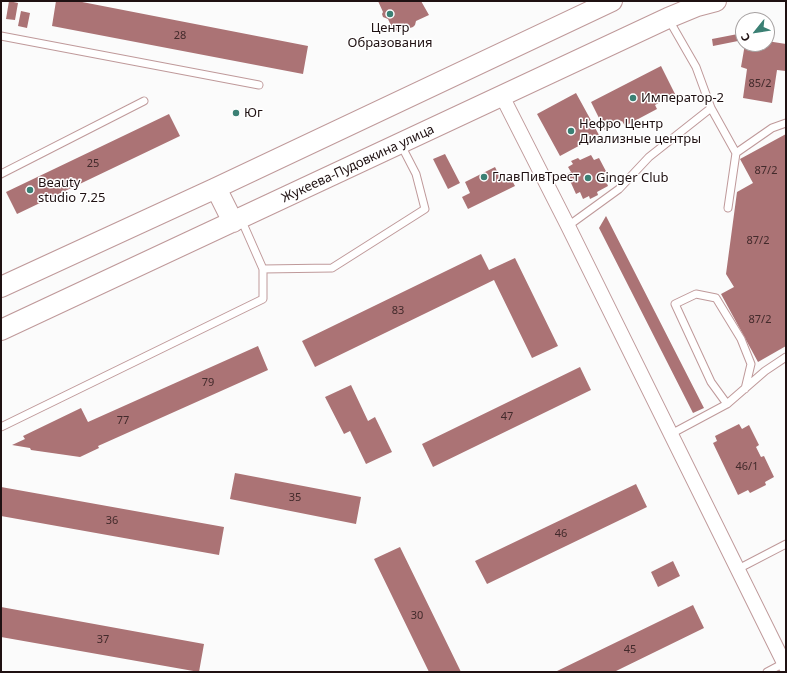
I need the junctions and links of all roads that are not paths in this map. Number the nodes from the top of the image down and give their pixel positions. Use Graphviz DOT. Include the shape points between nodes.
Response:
graph roads {
  1 [pos="612,1"];
  2 [pos="716,1"];
  3 [pos="668,18"];
  4 [pos="1,36"];
  5 [pos="259,85"];
  6 [pos="502,96"];
  7 [pos="144,102"];
  8 [pos="711,108"];
  9 [pos="786,123"];
  10 [pos="401,144"];
  11 [pos="736,153"];
  12 [pos="1,174"];
  13 [pos="216,188"];
  14 [pos="728,208"];
  15 [pos="237,220"];
  16 [pos="568,226"];
  17 [pos="263,269"];
  18 [pos="1,287"];
  19 [pos="1,330"];
  20 [pos="786,357"];
  21 [pos="745,389"];
  22 [pos="727,404"];
  23 [pos="1,427"];
  24 [pos="671,434"];
  25 [pos="786,544"];
  26 [pos="738,569"];
  27 [pos="785,665"];
  28 [pos="767,672"];
  1 -- 13 [label="main road"];
  2 -- 3 [label="main road, Жукеева-Пудовкина улица"];
  3 -- 6 [label="main road, Жукеева-Пудовкина улица"];
  3 -- 8 [label="lane" via="696,67"];
  4 -- 5 [label="lane"];
  6 -- 10 [label="main road, Жукеева-Пудовкина улица"];
  6 -- 16 [label="street"];
  7 -- 12 [label="lane"];
  8 -- 11 [label="lane"];
  8 -- 16 [label="lane" via="649,157 619,190"];
  9 -- 11 [label="lane" via="772,128"];
  10 -- 15 [label="main road, Жукеева-Пудовкина улица"];
  10 -- 17 [label="lane" via="416,174 426,209 332,268"];
  11 -- 14 [label="lane"];
  13 -- 15 [label="main road"];
  13 -- 18 [label="main road"];
  15 -- 17 [label="lane"];
  15 -- 19 [label="main road, Жукеева-Пудовкина улица"];
  16 -- 24 [label="street"];
  17 -- 23 [label="lane" via="263,299"];
  20 -- 21 [label="lane"];
  21 -- 22 [label="lane"];
  21 -- 22 [label="lane" via="751,364 741,339 716,298 696,294 675,304 711,382"];
  22 -- 24 [label="lane"];
  24 -- 26 [label="street"];
  25 -- 26 [label="lane"];
  26 -- 27 [label="street"];
  27 -- 28 [label="lane"];
}
